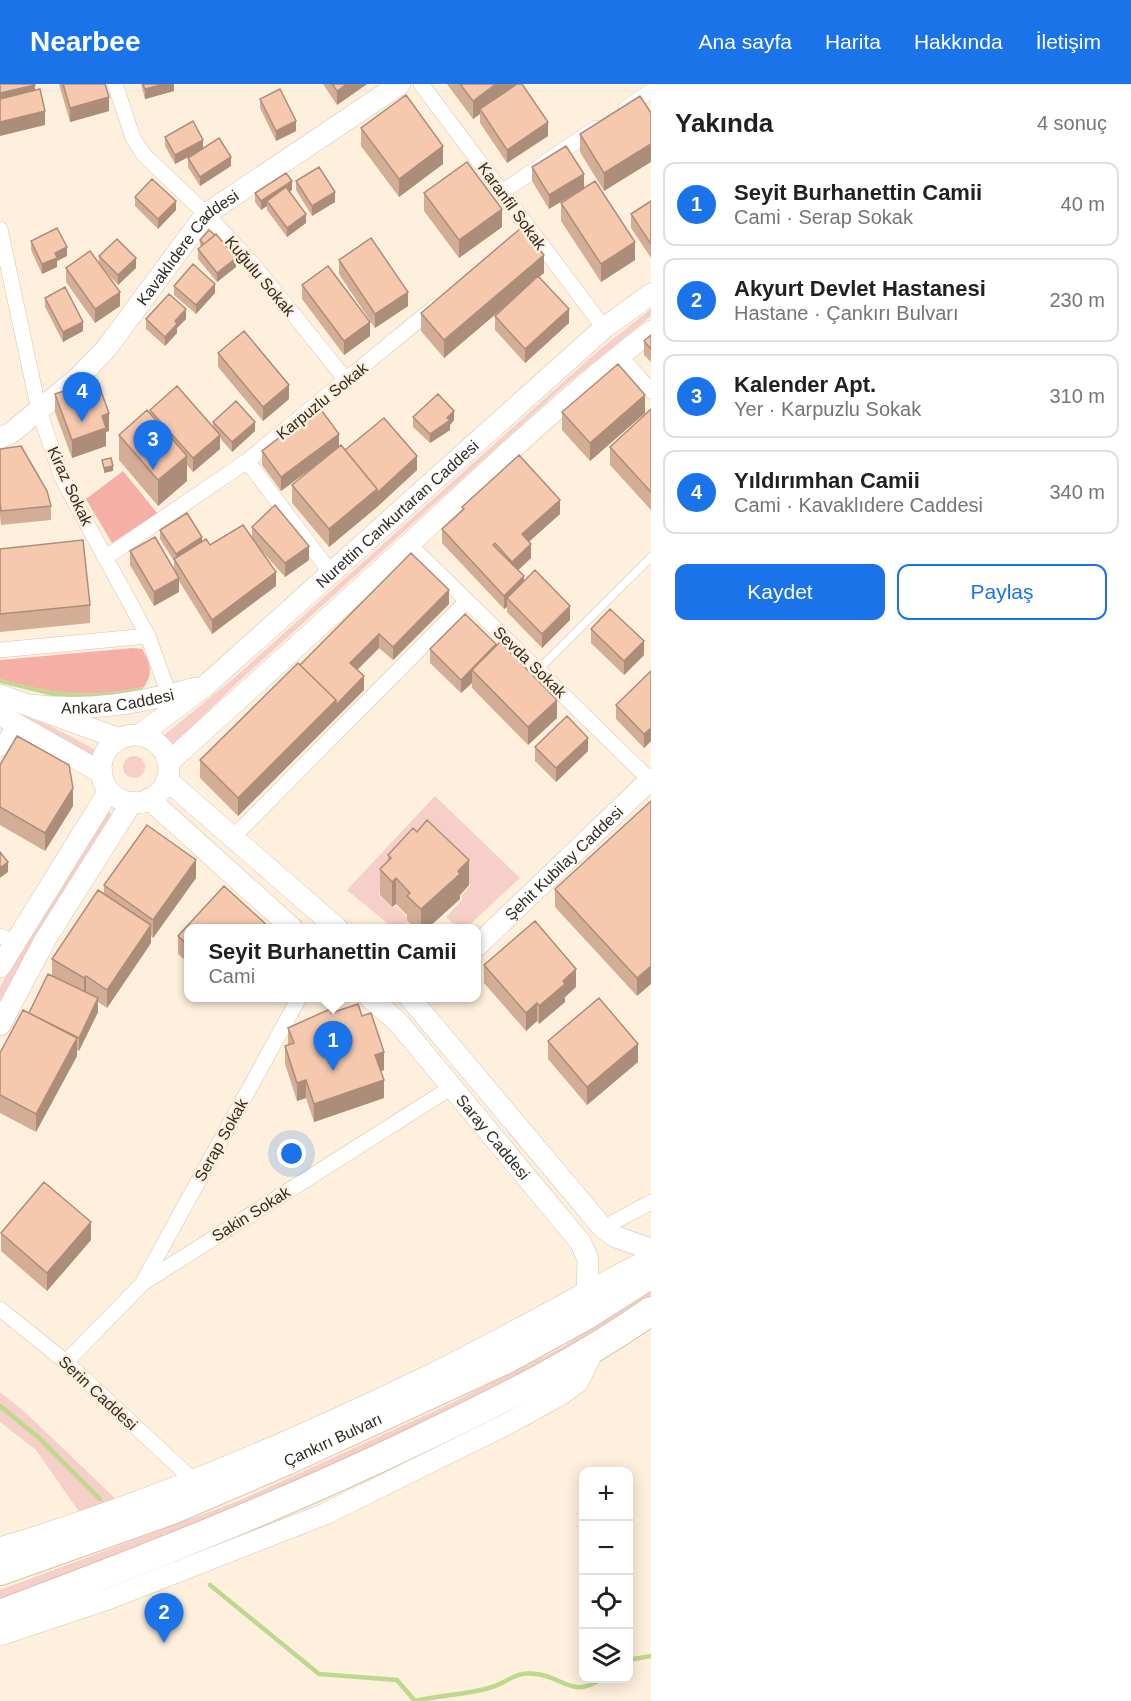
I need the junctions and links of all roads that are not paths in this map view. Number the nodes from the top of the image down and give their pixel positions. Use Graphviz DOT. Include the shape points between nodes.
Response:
graph roads {
  1 [pos="116,84"];
  2 [pos="400,84"];
  3 [pos="421,84"];
  4 [pos="648,89"];
  5 [pos="502,192"];
  6 [pos="206,214"];
  7 [pos="0,229"];
  8 [pos="651,294"];
  9 [pos="446,297"];
  10 [pos="604,328"];
  11 [pos="651,331"];
  12 [pos="619,355"];
  13 [pos="347,381"];
  14 [pos="651,391"];
  15 [pos="39,411"];
  16 [pos="0,438"];
  17 [pos="247,461"];
  18 [pos="409,544"];
  19 [pos="651,557"];
  20 [pos="105,558"];
  21 [pos="331,573"];
  22 [pos="467,601"];
  23 [pos="148,636"];
  24 [pos="0,650"];
  25 [pos="538,670"];
  26 [pos="205,686"];
  27 [pos="0,694"];
  28 [pos="169,695"];
  29 [pos="28,705"];
  30 [pos="8,719"];
  31 [pos="141,734"];
  32 [pos="120,739"];
  33 [pos="0,749"];
  34 [pos="167,771"];
  35 [pos="650,779"];
  36 [pos="105,782"];
  37 [pos="141,801"];
  38 [pos="233,837"];
  39 [pos="287,924"];
  40 [pos="333,924"];
  41 [pos="7,939"];
  42 [pos="481,942"];
  43 [pos="0,967"];
  44 [pos="297,1002"];
  45 [pos="375,1002"];
  46 [pos="415,1002"];
  47 [pos="419,1002"];
  48 [pos="398,1022"];
  49 [pos="0,1025"];
  50 [pos="452,1087"];
  51 [pos="651,1202"];
  52 [pos="603,1228"];
  53 [pos="651,1249"];
  54 [pos="651,1257"];
  55 [pos="651,1274"];
  56 [pos="143,1282"];
  57 [pos="587,1292"];
  58 [pos="0,1310"];
  59 [pos="651,1311"];
  60 [pos="594,1349"];
  61 [pos="66,1362"];
  62 [pos="193,1480"];
  63 [pos="0,1548"];
  64 [pos="0,1572"];
  65 [pos="0,1614"];
  66 [pos="0,1635"];
  1 -- 6 [label="street, Kuğulu Sokak" via="133,138 144,155"];
  2 -- 6 [label="street, Kavaklıdere Caddesi"];
  3 -- 5 [label="street, Karanfil Sokak"];
  4 -- 5 [label="street"];
  5 -- 10 [label="street, Karanfil Sokak" via="523,233"];
  6 -- 13 [label="street, Kuğulu Sokak" via="252,263"];
  6 -- 15 [label="street, Kavaklıdere Caddesi" via="106,349"];
  7 -- 15 [label="street, Kiraz Sokak"];
  8 -- 10 [label="street, Nurettin Cankurtaran Caddesi"];
  9 -- 13 [label="street, Karpuzlu Sokak"];
  10 -- 21 [label="street, Nurettin Cankurtaran Caddesi"];
  11 -- 12 [label="street, Nurettin Cankurtaran Caddesi"];
  12 -- 14 [label="street"];
  12 -- 18 [label="street, Nurettin Cankurtaran Caddesi" via="530,430"];
  13 -- 17 [label="street, Karpuzlu Sokak"];
  15 -- 16 [label="street, Kavaklıdere Caddesi"];
  15 -- 20 [label="street, Kiraz Sokak" via="62,478"];
  17 -- 20 [label="street, Karpuzlu Sokak"];
  17 -- 21 [label="street"];
  18 -- 22 [label="street, Sevda Sokak"];
  18 -- 34 [label="street, Nurettin Cankurtaran Caddesi"];
  19 -- 25 [label="lane"];
  20 -- 23 [label="street, Kiraz Sokak"];
  21 -- 26 [label="street, Nurettin Cankurtaran Caddesi"];
  22 -- 25 [label="street, Sevda Sokak"];
  22 -- 38 [label="street"];
  23 -- 24 [label="street"];
  23 -- 28 [label="street, Kiraz Sokak"];
  25 -- 35 [label="street, Sevda Sokak"];
  26 -- 28 [label="street, Ankara Caddesi"];
  26 -- 31 [label="street, Nurettin Cankurtaran Caddesi"];
  27 -- 29 [label="street, Ankara Caddesi"];
  28 -- 29 [label="street, Ankara Caddesi" via="93,709"];
  29 -- 32 [label="street, Ankara Caddesi"];
  30 -- 33 [label="street"];
  30 -- 36 [label="street"];
  31 -- 32 [label="street"];
  31 -- 34 [label="street" via="158,745"];
  32 -- 36 [label="street" via="104,755"];
  34 -- 37 [label="street" via="163,788"];
  34 -- 38 [label="street"];
  35 -- 42 [label="street, Şehit Kubilay Caddesi"];
  36 -- 37 [label="street" via="124,800"];
  36 -- 41 [label="street"];
  37 -- 39 [label="street"];
  37 -- 49 [label="street" via="45,940"];
  38 -- 40 [label="street"];
  41 -- 43 [label="street"];
  44 -- 56 [label="street, Serap Sokak"];
  45 -- 48 [label="street, Saray Caddesi"];
  46 -- 48 [label="street"];
  47 -- 52 [label="street, Saray Caddesi"];
  48 -- 50 [label="street, Saray Caddesi"];
  50 -- 56 [label="street, Sakin Sokak"];
  50 -- 57 [label="street, Saray Caddesi" via="581,1243 588,1260"];
  51 -- 52 [label="street"];
  52 -- 53 [label="street, Saray Caddesi" via="616,1237"];
  54 -- 57 [label="street, Çankırı Bulvarı"];
  55 -- 64 [label="highway, Çankırı Bulvarı" via="556,1333 475,1374 214,1493"];
  56 -- 61 [label="street, Sakin Sokak"];
  57 -- 62 [label="street, Çankırı Bulvarı" via="427,1376"];
  58 -- 61 [label="street, Serin Caddesi"];
  59 -- 60 [label="highway"];
  60 -- 65 [label="highway" via="381,1458 235,1523"];
  60 -- 66 [label="street" via="578,1382 560,1395 326,1514 108,1599"];
  61 -- 62 [label="street, Serin Caddesi"];
  62 -- 63 [label="street, Çankırı Bulvarı"];
}
